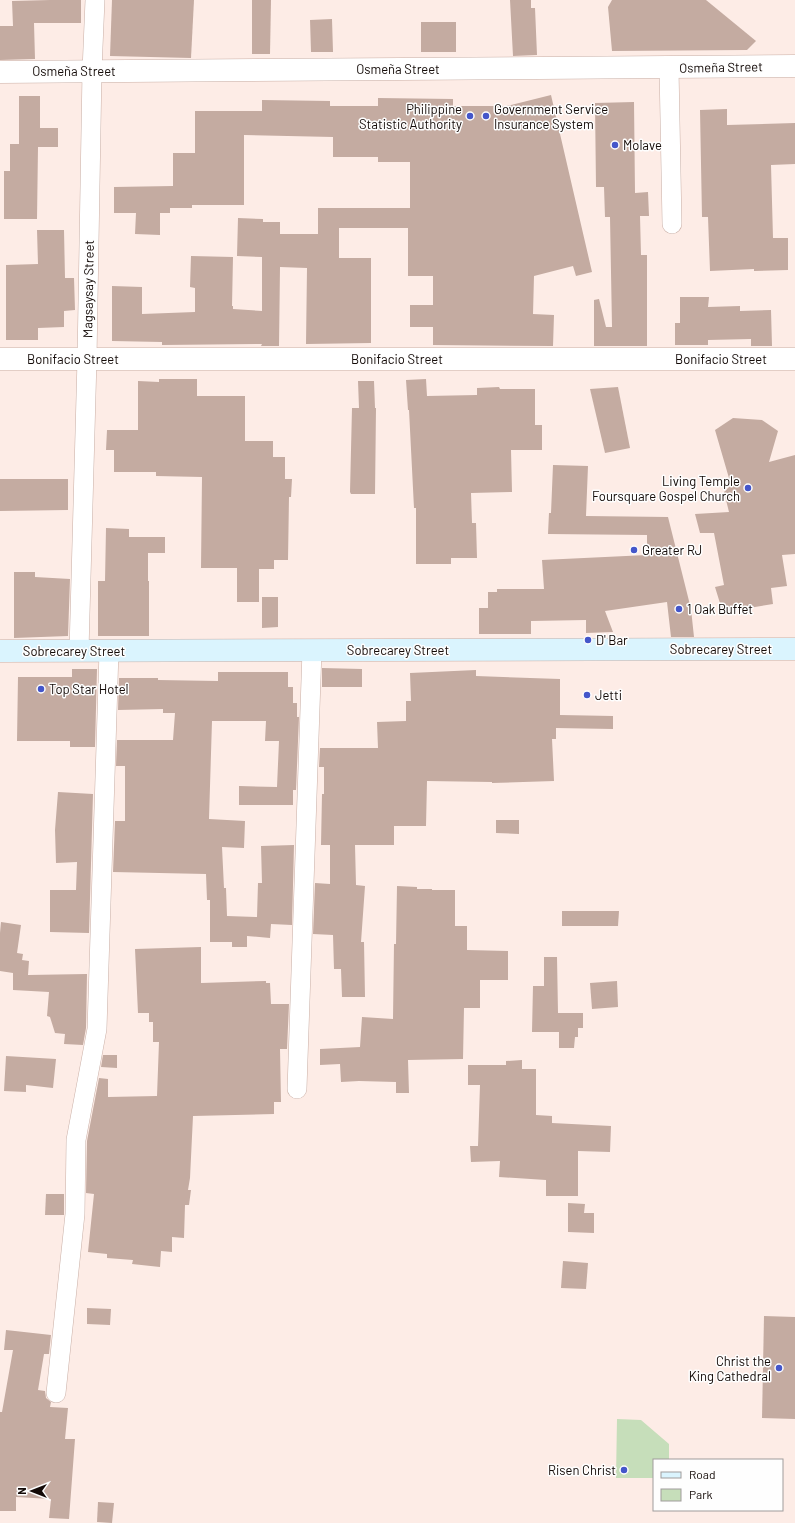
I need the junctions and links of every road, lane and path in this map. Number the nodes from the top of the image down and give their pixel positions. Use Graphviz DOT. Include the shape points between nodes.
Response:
graph roads {
  1 [pos="95,0"];
  2 [pos="795,66"];
  3 [pos="669,68"];
  4 [pos="92,71"];
  5 [pos="0,72"];
  6 [pos="672,224"];
  7 [pos="0,359"];
  8 [pos="87,359"];
  9 [pos="795,359"];
  10 [pos="795,649"];
  11 [pos="0,650"];
  12 [pos="312,650"];
  13 [pos="79,651"];
  14 [pos="109,651"];
  15 [pos="297,1089"];
  16 [pos="56,1393"];
  1 -- 4 [label="street, Magsaysay Street"];
  2 -- 3 [label="street, Osmeña Street"];
  3 -- 4 [label="street, Osmeña Street"];
  3 -- 6 [label="street"];
  4 -- 5 [label="street, Osmeña Street"];
  4 -- 8 [label="street, Magsaysay Street"];
  7 -- 8 [label="street, Bonifacio Street"];
  8 -- 9 [label="street, Bonifacio Street"];
  8 -- 13 [label="street, Magsaysay Street"];
  10 -- 12 [label="main road, Sobrecarey Street"];
  11 -- 13 [label="main road, Sobrecarey Street"];
  12 -- 14 [label="main road, Sobrecarey Street"];
  12 -- 15 [label="street"];
  13 -- 14 [label="main road, Sobrecarey Street"];
  14 -- 16 [label="street" via="97,1029 76,1140 75,1214"];
}
